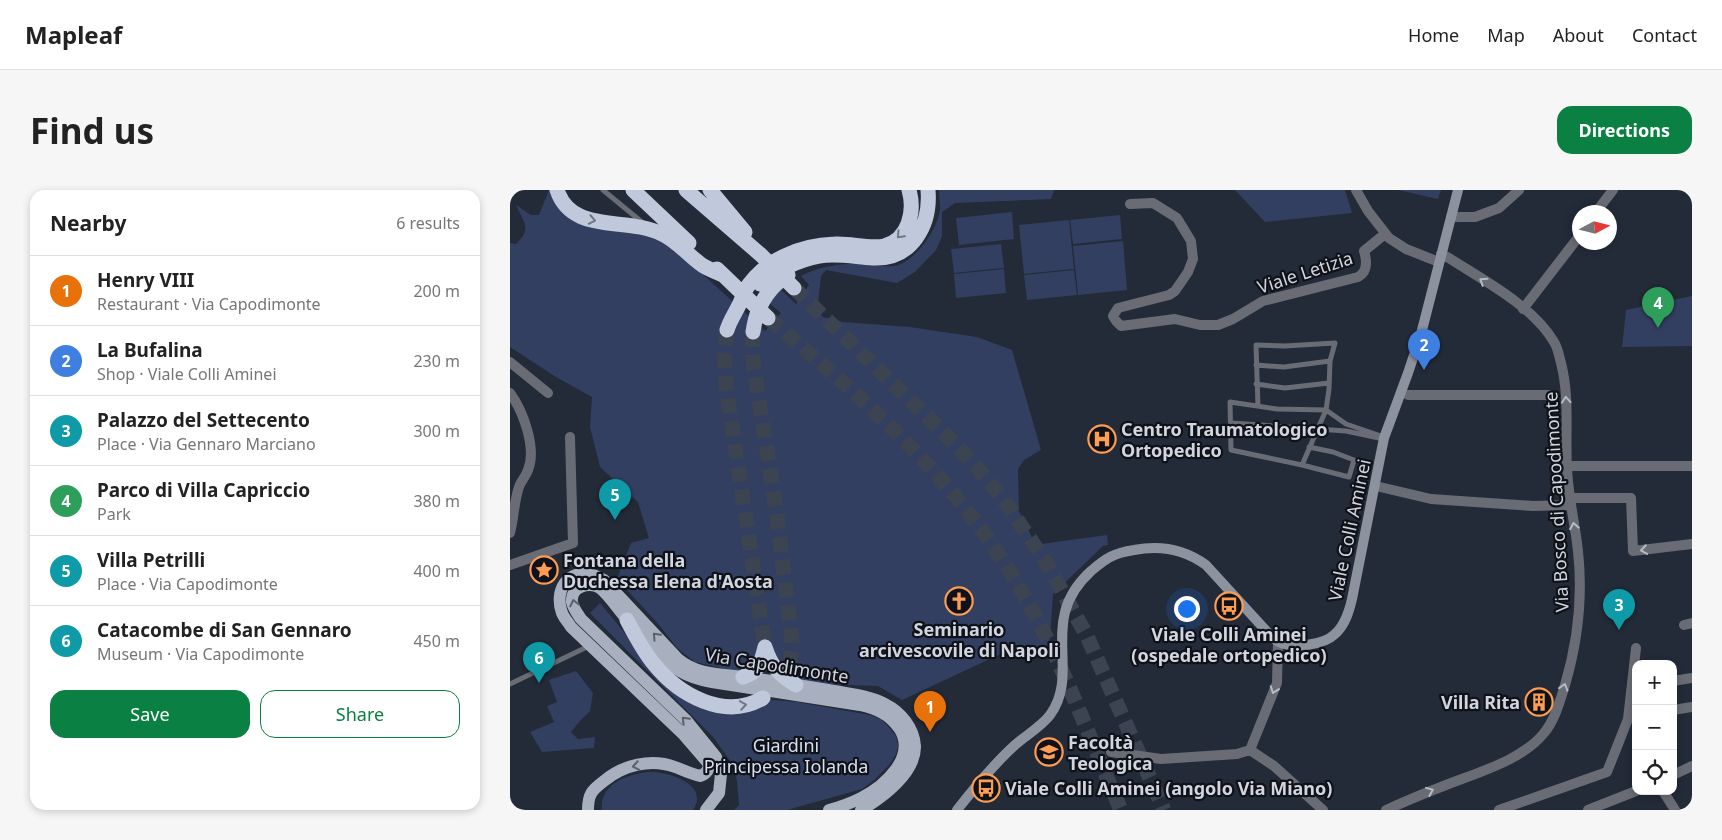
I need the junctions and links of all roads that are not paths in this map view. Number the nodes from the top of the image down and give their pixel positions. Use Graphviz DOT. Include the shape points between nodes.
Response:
graph roads {
  1 [pos="557,190"];
  2 [pos="603,190"];
  3 [pos="633,190"];
  4 [pos="686,190"];
  5 [pos="690,190"];
  6 [pos="909,190"];
  7 [pos="928,190"];
  8 [pos="1356,190"];
  9 [pos="1458,190"];
  10 [pos="1519,190"];
  11 [pos="1613,190"];
  12 [pos="705,196"];
  13 [pos="1130,204"];
  14 [pos="1601,205"];
  15 [pos="1451,217"];
  16 [pos="652,230"];
  17 [pos="1384,234"];
  18 [pos="1572,245"];
  19 [pos="861,257"];
  20 [pos="1440,258"];
  21 [pos="722,275"];
  22 [pos="794,288"];
  23 [pos="740,302"];
  24 [pos="1523,308"];
  25 [pos="768,318"];
  26 [pos="727,330"];
  27 [pos="753,332"];
  28 [pos="1330,361"];
  29 [pos="510,362"];
  30 [pos="1256,365"];
  31 [pos="1329,383"];
  32 [pos="1256,384"];
  33 [pos="548,392"];
  34 [pos="510,393"];
  35 [pos="1408,395"];
  36 [pos="1549,395"];
  37 [pos="1258,406"];
  38 [pos="1326,410"];
  39 [pos="1231,423"];
  40 [pos="1316,430"];
  41 [pos="570,437"];
  42 [pos="1384,438"];
  43 [pos="1310,447"];
  44 [pos="1302,465"];
  45 [pos="1567,466"];
  46 [pos="1692,466"];
  47 [pos="1380,487"];
  48 [pos="1570,502"];
  49 [pos="510,533"];
  50 [pos="1692,544"];
  51 [pos="510,565"];
  52 [pos="627,620"];
  53 [pos="1278,642"];
  54 [pos="591,645"];
  55 [pos="1636,648"];
  56 [pos="743,677"];
  57 [pos="1692,678"];
  58 [pos="1677,680"];
  59 [pos="510,684"];
  60 [pos="796,685"];
  61 [pos="763,698"];
  62 [pos="1692,706"];
  63 [pos="1677,709"];
  64 [pos="1250,750"];
  65 [pos="1111,752"];
  66 [pos="713,760"];
  67 [pos="1692,766"];
  68 [pos="1677,773"];
  69 [pos="1632,793"];
  70 [pos="1666,795"];
  71 [pos="586,810"];
  72 [pos="706,810"];
  73 [pos="829,810"];
  74 [pos="860,810"];
  75 [pos="957,810"];
  76 [pos="1323,810"];
  77 [pos="1386,810"];
  78 [pos="1499,810"];
  79 [pos="1588,810"];
  80 [pos="1675,810"];
  1 -- 16 [label="highway, one-way" via="566,207 578,216"];
  2 -- 16 [label="lane"];
  3 -- 21 [label="highway"];
  4 -- 12 [label="highway"];
  5 -- 12 [label="highway"];
  6 -- 23 [label="highway, one-way" via="912,204 909,221 906,230 896,240 884,246 825,245 790,253 765,268 750,284"];
  7 -- 19 [label="highway" via="927,216 913,243 891,256"];
  8 -- 17 [label="street"];
  9 -- 15 [label="main road, Viale Colli Aminei"];
  10 -- 15 [label="street" via="1499,208 1475,217"];
  11 -- 14 [label="street"];
  12 -- 22 [label="highway"];
  13 -- 17 [label="street, Viale Letizia" via="1152,203 1177,218 1191,241 1192,259 1175,291 1161,298 1118,308 1113,316 1121,326 1175,319 1213,325 1226,322 1277,296 1362,275 1366,262 1364,252"];
  15 -- 20 [label="main road, Viale Colli Aminei"];
  16 -- 21 [label="highway" via="669,238 703,266"];
  17 -- 20 [label="street, Via Bosco di Capodimonte" via="1406,249"];
  18 -- 24 [label="street"];
  19 -- 23 [label="highway" via="830,255 798,262 768,278"];
  19 -- 27 [label="highway" via="811,265 785,277 762,302"];
  24 -- 20 [label="street, Via Bosco di Capodimonte, one-way" via="1449,258"];
  20 -- 42 [label="main road, Viale Colli Aminei" via="1421,334"];
  21 -- 25 [label="highway"];
  23 -- 26 [label="highway"];
  45 -- 24 [label="street, Via Bosco di Capodimonte, one-way" via="1567,401 1560,357 1555,343 1540,323"];
  28 -- 30 [label="lane" via="1284,367"];
  28 -- 30 [label="lane" via="1335,343 1256,345"];
  28 -- 31 [label="lane"];
  29 -- 33 [label="street"];
  30 -- 32 [label="lane"];
  31 -- 32 [label="lane" via="1285,388"];
  31 -- 38 [label="lane"];
  32 -- 37 [label="lane"];
  34 -- 49 [label="street" via="526,427 532,453 519,488"];
  35 -- 36 [label="street"];
  37 -- 38 [label="lane"];
  37 -- 39 [label="lane" via="1230,402"];
  38 -- 40 [label="lane"];
  38 -- 42 [label="lane" via="1346,424"];
  39 -- 40 [label="lane"];
  39 -- 44 [label="lane" via="1231,450"];
  40 -- 42 [label="lane" via="1346,431"];
  40 -- 43 [label="lane"];
  41 -- 51 [label="street" via="573,543"];
  42 -- 53 [label="main road, Viale Colli Aminei" via="1352,599 1343,624 1335,635 1326,640 1302,645"];
  43 -- 44 [label="lane"];
  43 -- 44 [label="lane" via="1354,460 1350,477"];
  45 -- 46 [label="street"];
  45 -- 48 [label="street, Via Bosco di Capodimonte"];
  47 -- 48 [label="street" via="1431,499 1508,505"];
  50 -- 48 [label="street, one-way" via="1634,552 1631,498"];
  77 -- 48 [label="street, Via Bosco di Capodimonte, one-way" via="1509,759 1533,744 1551,724 1568,673 1579,615 1578,550"];
  52 -- 61 [label="highway, one-way" via="653,663 691,695 723,706 742,706"];
  66 -- 52 [label="main road, Via Capodimonte, one-way" via="686,720 580,619 572,602 575,590 586,585 599,588"];
  52 -- 73 [label="main road, Via Capodimonte" via="667,662 695,678 860,705 888,716 905,740 905,752 900,763 869,793"];
  53 -- 64 [label="street, one-way" via="1276,683"];
  53 -- 75 [label="main road" via="1206,565 1191,556 1174,550 1145,548 1104,559 1077,587 1065,611 1063,683 1050,715 994,767"];
  56 -- 54 [label="main road, Via Capodimonte, one-way" via="690,668 604,580 579,574 561,587 559,600 563,615"];
  54 -- 59 [label="lane"];
  54 -- 66 [label="main road, Via Capodimonte"];
  55 -- 78 [label="street" via="1628,719 1607,772"];
  56 -- 60 [label="main road, Via Capodimonte"];
  56 -- 60 [label="highway" via="760,666 765,648 774,668"];
  57 -- 58 [label="street"];
  60 -- 74 [label="main road, Via Capodimonte" via="877,701 899,714 909,727 915,750 909,766 888,791"];
  62 -- 63 [label="street"];
  64 -- 65 [label="street" via="1237,754 1161,759"];
  64 -- 76 [label="street" via="1274,766"];
  66 -- 71 [label="main road, one-way" via="700,776 666,764 626,768 595,788 588,797"];
  66 -- 72 [label="main road" via="720,767 721,783 717,797"];
  67 -- 68 [label="street"];
  69 -- 79 [label="street"];
  70 -- 80 [label="street"];
}
